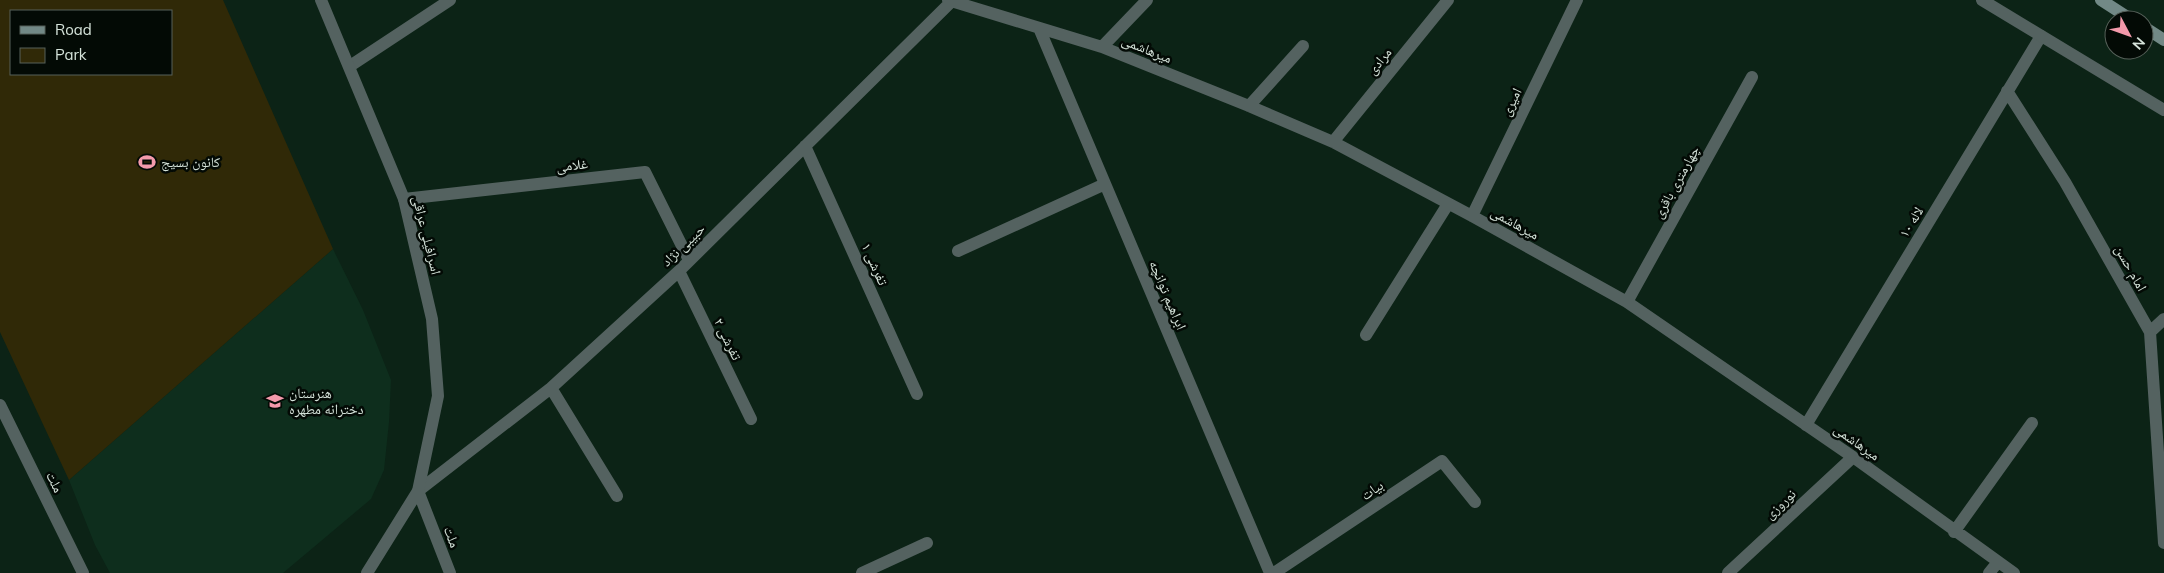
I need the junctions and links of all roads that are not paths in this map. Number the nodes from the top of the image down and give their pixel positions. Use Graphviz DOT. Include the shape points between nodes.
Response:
graph roads {
  1 [pos="321,0"];
  2 [pos="450,0"];
  3 [pos="1147,0"];
  4 [pos="1448,0"];
  5 [pos="1577,0"];
  6 [pos="1982,0"];
  7 [pos="2101,0"];
  8 [pos="951,1"];
  9 [pos="2116,10"];
  10 [pos="1039,28"];
  11 [pos="2041,36"];
  12 [pos="1303,46"];
  13 [pos="1102,47"];
  14 [pos="350,66"];
  15 [pos="1752,77"];
  16 [pos="2008,91"];
  17 [pos="1249,106"];
  18 [pos="2164,110"];
  19 [pos="1333,142"];
  20 [pos="805,146"];
  21 [pos="1105,184"];
  22 [pos="404,199"];
  23 [pos="1448,204"];
  24 [pos="1472,216"];
  25 [pos="958,251"];
  26 [pos="690,260"];
  27 [pos="679,271"];
  28 [pos="1627,302"];
  29 [pos="2164,319"];
  30 [pos="2150,332"];
  31 [pos="1366,335"];
  32 [pos="551,388"];
  33 [pos="917,394"];
  34 [pos="0,405"];
  35 [pos="751,419"];
  36 [pos="2032,423"];
  37 [pos="1806,424"];
  38 [pos="1853,457"];
  39 [pos="418,491"];
  40 [pos="617,496"];
  41 [pos="1476,502"];
  42 [pos="1954,532"];
  43 [pos="2164,542"];
  44 [pos="927,543"];
  45 [pos="1998,562"];
  46 [pos="83,573"];
  47 [pos="367,573"];
  48 [pos="450,573"];
  49 [pos="862,573"];
  50 [pos="1270,573"];
  51 [pos="1274,573"];
  52 [pos="1728,573"];
  53 [pos="1989,573"];
  54 [pos="2014,573"];
  1 -- 14 [label="street, اسرافیلی عراقی"];
  2 -- 14 [label="street"];
  3 -- 13 [label="street"];
  4 -- 19 [label="street, مرادی"];
  5 -- 24 [label="street, امیری"];
  6 -- 11 [label="street"];
  7 -- 9 [label="main road"];
  8 -- 10 [label="street, میرهاشمی"];
  8 -- 20 [label="street, حبیبی نژاد"];
  10 -- 13 [label="street, میرهاشمی"];
  10 -- 21 [label="street, ابراهیم توانچه"];
  11 -- 16 [label="street, لاله ۱۰"];
  11 -- 18 [label="street"];
  12 -- 17 [label="street"];
  13 -- 17 [label="street, میرهاشمی"];
  14 -- 22 [label="street, اسرافیلی عراقی"];
  15 -- 28 [label="street, چهارمتری باقری"];
  16 -- 30 [label="street, امام حسن" via="2065,182"];
  16 -- 37 [label="street, لاله ۱۰"];
  17 -- 19 [label="street, میرهاشمی"];
  19 -- 23 [label="street, میرهاشمی"];
  20 -- 26 [label="street, حبیبی نژاد"];
  20 -- 33 [label="street, تفرشی ۱"];
  21 -- 25 [label="street"];
  21 -- 50 [label="street, ابراهیم توانچه"];
  22 -- 26 [label="street, غلامی" via="645,172"];
  22 -- 39 [label="street, اسرافیلی عراقی" via="432,319 438,396"];
  23 -- 24 [label="street, میرهاشمی"];
  23 -- 31 [label="street"];
  24 -- 28 [label="street, میرهاشمی"];
  26 -- 27 [label="street, حبیبی نژاد"];
  27 -- 32 [label="street, حبیبی نژاد"];
  27 -- 35 [label="street, تفرشی ۲"];
  28 -- 37 [label="street, میرهاشمی"];
  29 -- 30 [label="street"];
  30 -- 43 [label="street, امام حسن"];
  32 -- 39 [label="street, حبیبی نژاد"];
  32 -- 40 [label="street"];
  34 -- 46 [label="street, ملت"];
  36 -- 42 [label="street"];
  37 -- 38 [label="street, میرهاشمی"];
  38 -- 42 [label="street, میرهاشمی"];
  38 -- 52 [label="street, نوروزی"];
  39 -- 47 [label="street"];
  39 -- 48 [label="street, ملت"];
  41 -- 51 [label="street, بیات" via="1442,461"];
  42 -- 45 [label="street, میرهاشمی"];
  44 -- 49 [label="street"];
  45 -- 53 [label="street"];
  45 -- 54 [label="street, میرهاشمی"];
}
